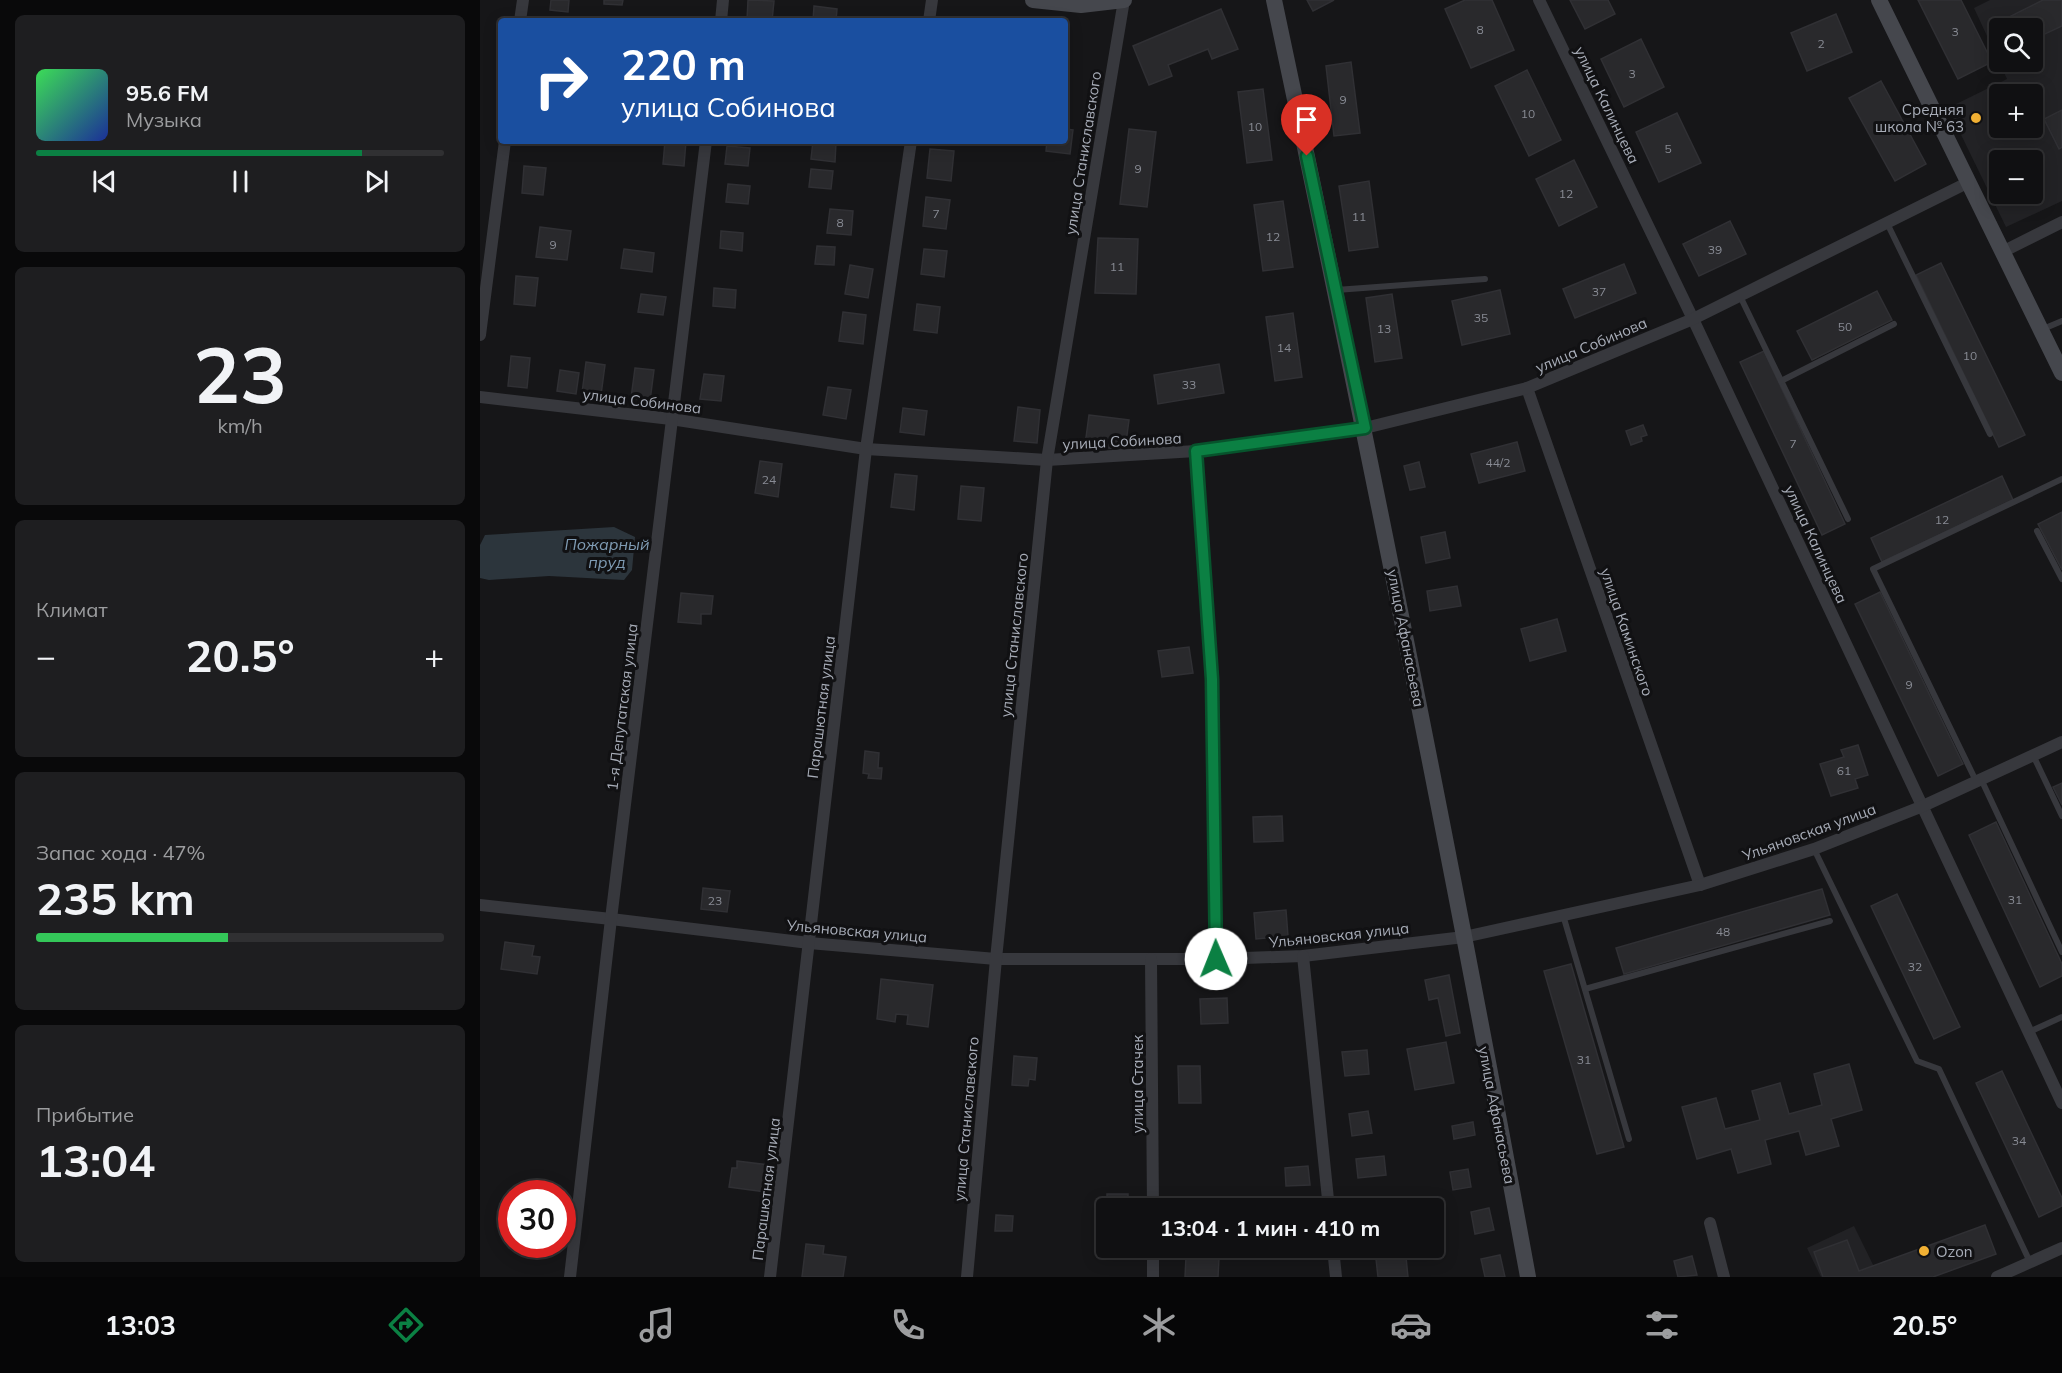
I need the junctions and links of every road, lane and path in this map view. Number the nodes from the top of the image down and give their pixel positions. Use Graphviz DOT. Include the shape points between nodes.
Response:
graph roads {
  1 [pos="523,0"];
  2 [pos="723,0"];
  3 [pos="932,0"];
  4 [pos="1033,0"];
  5 [pos="1124,0"];
  6 [pos="1274,0"];
  7 [pos="1539,0"];
  8 [pos="1879,0"];
  9 [pos="520,18"];
  10 [pos="721,18"];
  11 [pos="929,18"];
  12 [pos="505,144"];
  13 [pos="706,144"];
  14 [pos="911,144"];
  15 [pos="1969,182"];
  16 [pos="2062,222"];
  17 [pos="1887,223"];
  18 [pos="2004,251"];
  19 [pos="1485,279"];
  20 [pos="1336,290"];
  21 [pos="1740,296"];
  22 [pos="1693,319"];
  23 [pos="2062,321"];
  24 [pos="1894,324"];
  25 [pos="2041,330"];
  26 [pos="480,335"];
  27 [pos="2062,373"];
  28 [pos="1781,381"];
  29 [pos="1527,388"];
  30 [pos="480,397"];
  31 [pos="671,419"];
  32 [pos="1365,428"];
  33 [pos="1990,434"];
  34 [pos="866,449"];
  35 [pos="1196,451"];
  36 [pos="1047,460"];
  37 [pos="2062,479"];
  38 [pos="1848,519"];
  39 [pos="2037,531"];
  40 [pos="2062,579"];
  41 [pos="2062,742"];
  42 [pos="2033,755"];
  43 [pos="1978,780"];
  44 [pos="1923,806"];
  45 [pos="2062,816"];
  46 [pos="1814,849"];
  47 [pos="1700,885"];
  48 [pos="480,906"];
  49 [pos="1563,915"];
  50 [pos="611,919"];
  51 [pos="1830,921"];
  52 [pos="1464,937"];
  53 [pos="809,943"];
  54 [pos="2062,951"];
  55 [pos="1303,956"];
  56 [pos="996,959"];
  57 [pos="1151,959"];
  58 [pos="1216,959"];
  59 [pos="1585,989"];
  60 [pos="2062,1017"];
  61 [pos="2029,1032"];
  62 [pos="2062,1103"];
  63 [pos="1629,1139"];
  64 [pos="1153,1198"];
  65 [pos="1328,1198"];
  66 [pos="1710,1223"];
  67 [pos="2062,1248"];
  68 [pos="1153,1258"];
  69 [pos="1334,1258"];
  70 [pos="2031,1262"];
  71 [pos="570,1277"];
  72 [pos="771,1277"];
  73 [pos="967,1277"];
  74 [pos="1153,1277"];
  75 [pos="1336,1277"];
  76 [pos="1528,1277"];
  77 [pos="1724,1277"];
  78 [pos="1997,1277"];
  1 -- 9 [label="street"];
  2 -- 10 [label="street"];
  3 -- 11 [label="street"];
  4 -- 5 [label="street" via="1081,5"];
  5 -- 36 [label="street, улица Станиславского"];
  6 -- 20 [label="street, улица Афанасьева"];
  7 -- 22 [label="street, улица Калинцева"];
  8 -- 15 [label="street"];
  12 -- 26 [label="street"];
  13 -- 31 [label="street, 1-я Депутатская улица"];
  14 -- 34 [label="street, Парашютная улица"];
  15 -- 17 [label="street, улица Собинова"];
  15 -- 18 [label="street"];
  16 -- 18 [label="street"];
  17 -- 21 [label="street, улица Собинова"];
  17 -- 33 [label="lane"];
  18 -- 25 [label="street"];
  19 -- 20 [label="lane"];
  20 -- 32 [label="street, улица Афанасьева"];
  21 -- 22 [label="street, улица Собинова"];
  21 -- 28 [label="lane"];
  22 -- 29 [label="street, улица Собинова"];
  22 -- 44 [label="street, улица Калинцева"];
  23 -- 25 [label="lane"];
  24 -- 28 [label="lane"];
  25 -- 27 [label="street"];
  28 -- 38 [label="lane"];
  29 -- 32 [label="street, улица Собинова"];
  29 -- 47 [label="street, улица Каминского"];
  30 -- 31 [label="street, улица Собинова"];
  31 -- 34 [label="street, улица Собинова"];
  31 -- 50 [label="street, 1-я Депутатская улица"];
  32 -- 35 [label="street, улица Собинова"];
  32 -- 52 [label="street, улица Афанасьева"];
  34 -- 36 [label="street, улица Собинова"];
  34 -- 53 [label="street, Парашютная улица"];
  35 -- 36 [label="street, улица Собинова"];
  35 -- 58 [label="street" via="1212,679"];
  36 -- 56 [label="street, улица Станиславского"];
  37 -- 43 [label="lane" via="1873,569"];
  39 -- 40 [label="lane"];
  41 -- 42 [label="street, Ульяновская улица"];
  42 -- 43 [label="street, Ульяновская улица"];
  42 -- 45 [label="lane"];
  43 -- 44 [label="street, Ульяновская улица"];
  43 -- 54 [label="lane"];
  44 -- 46 [label="street, Ульяновская улица"];
  44 -- 61 [label="street, улица Калинцева"];
  46 -- 47 [label="street, Ульяновская улица"];
  46 -- 70 [label="lane" via="1917,1061 1939,1069"];
  47 -- 49 [label="street, Ульяновская улица"];
  48 -- 50 [label="street, Ульяновская улица"];
  49 -- 52 [label="street, Ульяновская улица"];
  49 -- 59 [label="lane"];
  50 -- 53 [label="street, Ульяновская улица"];
  50 -- 71 [label="street, 1-я Депутатская улица"];
  51 -- 59 [label="lane"];
  52 -- 55 [label="street, Ульяновская улица"];
  52 -- 76 [label="street, улица Афанасьева"];
  53 -- 56 [label="street, Ульяновская улица"];
  53 -- 72 [label="street, Парашютная улица"];
  55 -- 58 [label="street, Ульяновская улица"];
  55 -- 65 [label="street"];
  56 -- 57 [label="street, Ульяновская улица"];
  56 -- 73 [label="street, улица Станиславского"];
  57 -- 58 [label="street, Ульяновская улица"];
  57 -- 64 [label="street, улица Стачек"];
  59 -- 63 [label="lane"];
  60 -- 61 [label="lane"];
  61 -- 62 [label="street, улица Калинцева"];
  66 -- 77 [label="street"];
  67 -- 70 [label="street"];
  68 -- 74 [label="street"];
  69 -- 75 [label="street"];
  70 -- 78 [label="street"];
}
